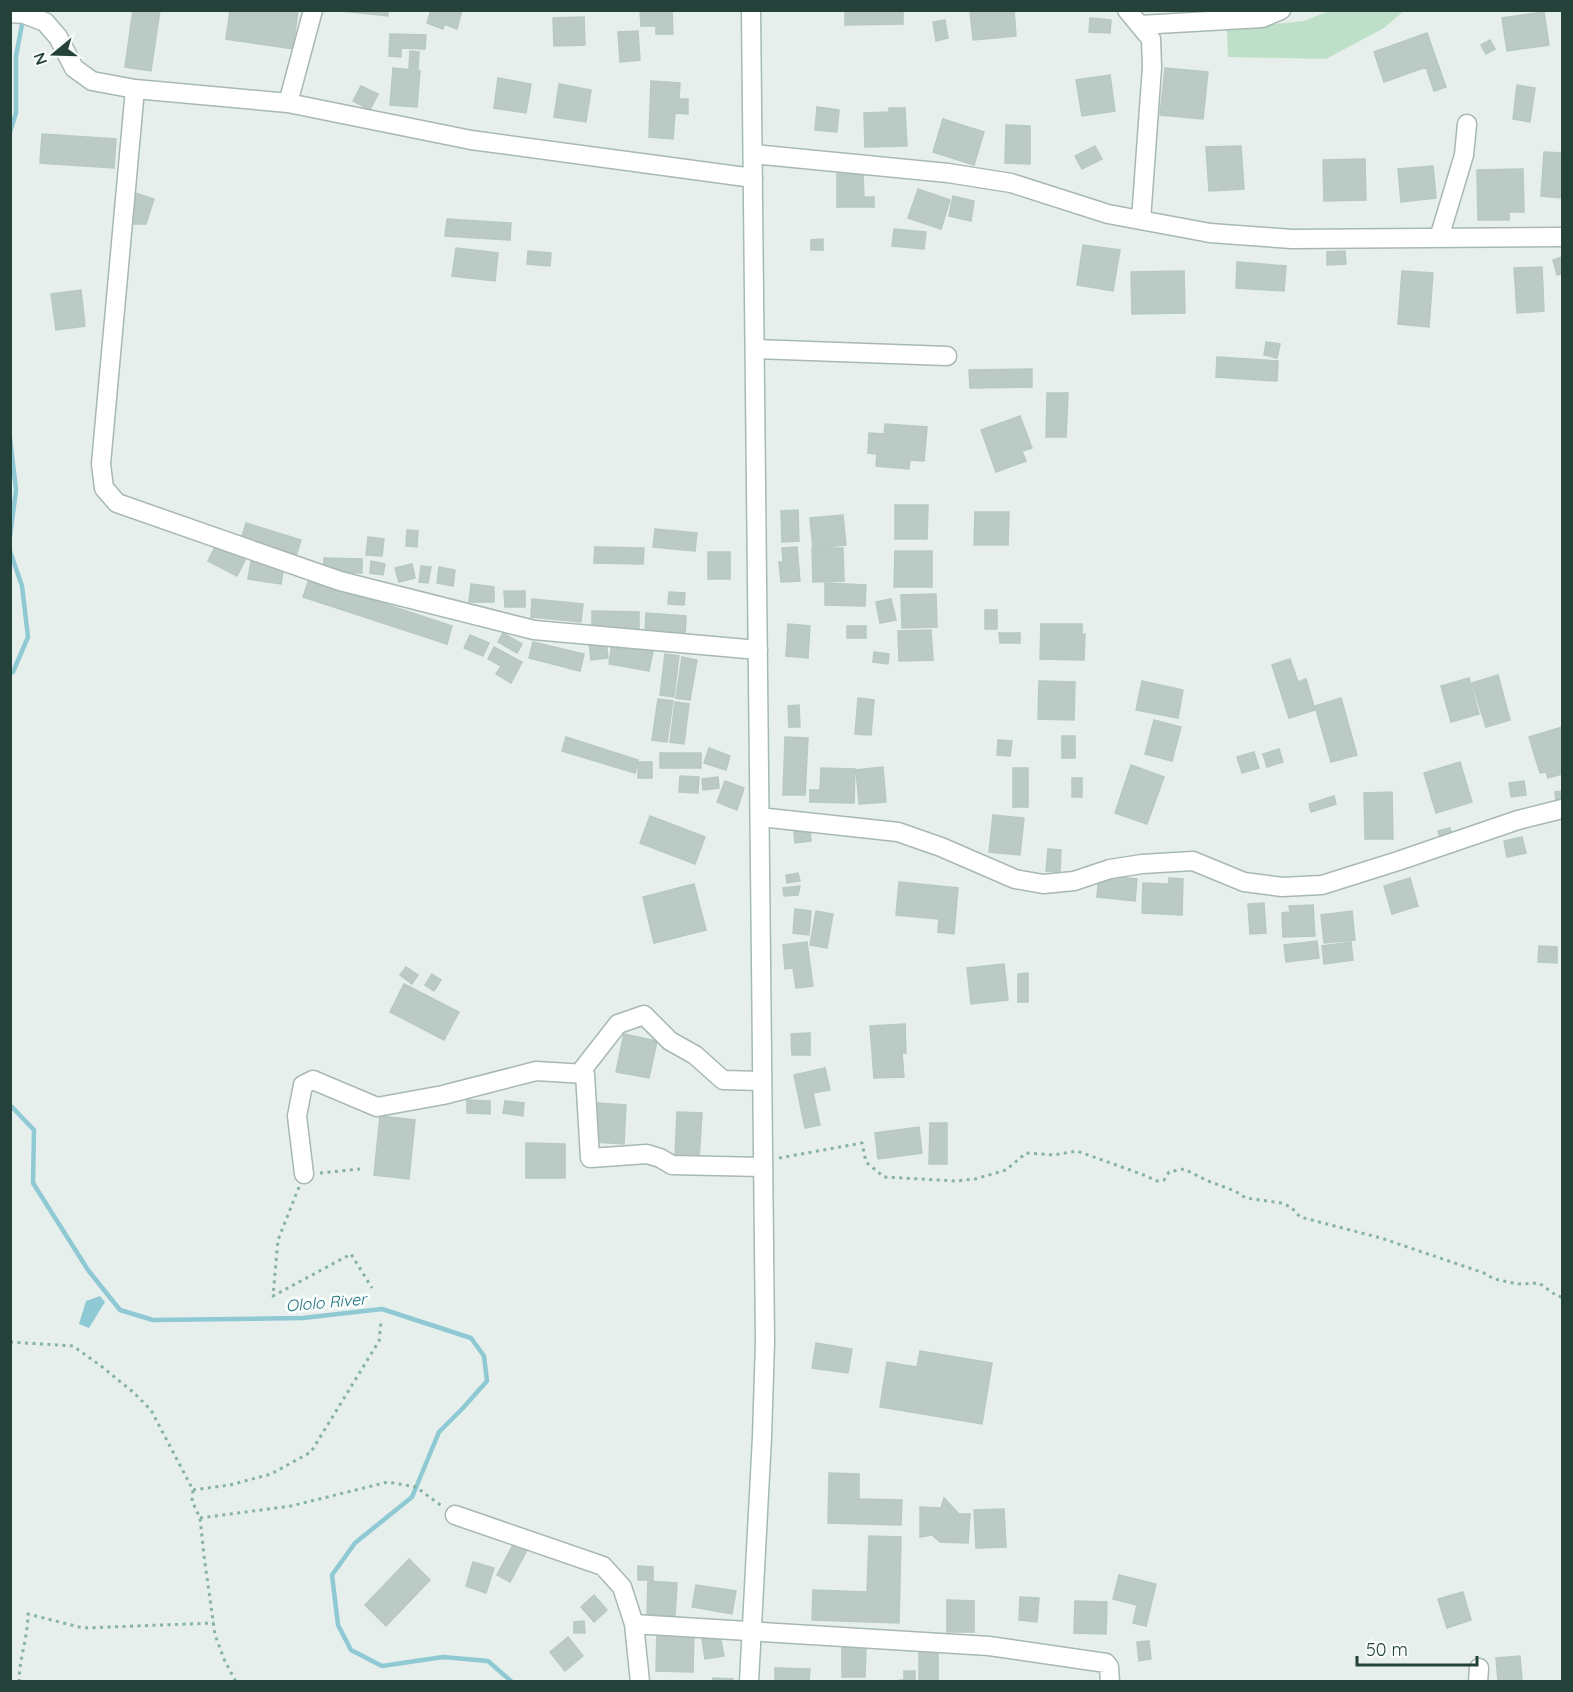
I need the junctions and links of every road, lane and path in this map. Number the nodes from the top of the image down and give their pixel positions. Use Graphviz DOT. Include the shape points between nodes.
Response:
graph roads {
  1 [pos="313,10"];
  2 [pos="751,10"];
  3 [pos="1127,10"];
  4 [pos="1281,10"];
  5 [pos="10,13"];
  6 [pos="1140,25"];
  7 [pos="135,89"];
  8 [pos="288,103"];
  9 [pos="1467,124"];
  10 [pos="753,154"];
  11 [pos="753,178"];
  12 [pos="1141,220"];
  13 [pos="1563,237"];
  14 [pos="1439,238"];
  15 [pos="755,348"];
  16 [pos="947,356"];
  17 [pos="758,650"];
  18 [pos="1563,809"];
  19 [pos="760,817"];
  20 [pos="579,1074"];
  21 [pos="762,1081"];
  22 [pos="762,1164"];
  23 [pos="360,1169"];
  24 [pos="304,1174"];
  25 [pos="372,1288"];
  26 [pos="1563,1297"];
  27 [pos="381,1322"];
  28 [pos="10,1342"];
  29 [pos="193,1490"];
  30 [pos="454,1515"];
  31 [pos="200,1518"];
  32 [pos="214,1623"];
  33 [pos="634,1624"];
  34 [pos="751,1632"];
  35 [pos="19,1682"];
  36 [pos="236,1682"];
  37 [pos="640,1682"];
  38 [pos="749,1682"];
  39 [pos="1110,1682"];
  1 -- 8 [label="street"];
  2 -- 10 [label="street"];
  3 -- 6 [label="street"];
  4 -- 6 [label="street" via="1262,18"];
  5 -- 7 [label="street" via="45,22 74,68 92,81"];
  6 -- 12 [label="street" via="1151,39 1152,67"];
  7 -- 8 [label="street"];
  7 -- 17 [label="street" via="101,464 104,488 117,503 339,581 534,630"];
  8 -- 11 [label="street" via="471,140"];
  9 -- 14 [label="street" via="1464,155"];
  10 -- 11 [label="street"];
  10 -- 12 [label="street" via="1011,183 1108,214"];
  11 -- 15 [label="street"];
  12 -- 14 [label="street" via="1210,233 1292,239"];
  13 -- 14 [label="street"];
  15 -- 16 [label="street"];
  15 -- 17 [label="street"];
  17 -- 19 [label="street"];
  18 -- 19 [label="street" via="1518,820 1322,885 1282,887 1244,882 1193,861 1142,864 1074,881 1043,884 1015,879 898,832"];
  19 -- 21 [label="street"];
  20 -- 21 [label="street" via="618,1024 644,1015 670,1041 695,1055 723,1080"];
  20 -- 22 [label="street" via="585,1074 590,1158 647,1154 672,1165"];
  20 -- 24 [label="street" via="536,1071 377,1107 313,1080 303,1085 297,1116"];
  21 -- 22 [label="street"];
  22 -- 26 [label="path" via="862,1143 866,1162 884,1177 956,1181 1006,1170 1026,1153 1054,1155 1077,1151 1157,1181 1164,1180 1169,1172 1184,1169 1246,1198 1281,1203 1300,1217 1381,1238 1494,1279 1518,1284 1539,1282"];
  22 -- 34 [label="street" via="765,1342"];
  23 -- 24 [label="path"];
  24 -- 25 [label="path" via="278,1240 273,1296 351,1254"];
  27 -- 29 [label="path" via="379,1341 311,1452 271,1474"];
  28 -- 29 [label="path" via="73,1346 101,1366 151,1410"];
  29 -- 31 [label="path" via="192,1501"];
  30 -- 31 [label="path" via="416,1487 388,1482 291,1506"];
  30 -- 33 [label="street" via="603,1566 622,1587"];
  31 -- 32 [label="path"];
  32 -- 35 [label="path" via="83,1628 28,1614"];
  32 -- 36 [label="path" via="215,1635"];
  33 -- 34 [label="street"];
  33 -- 37 [label="street"];
  34 -- 38 [label="street"];
  34 -- 39 [label="street" via="989,1646 1106,1663"];
}
